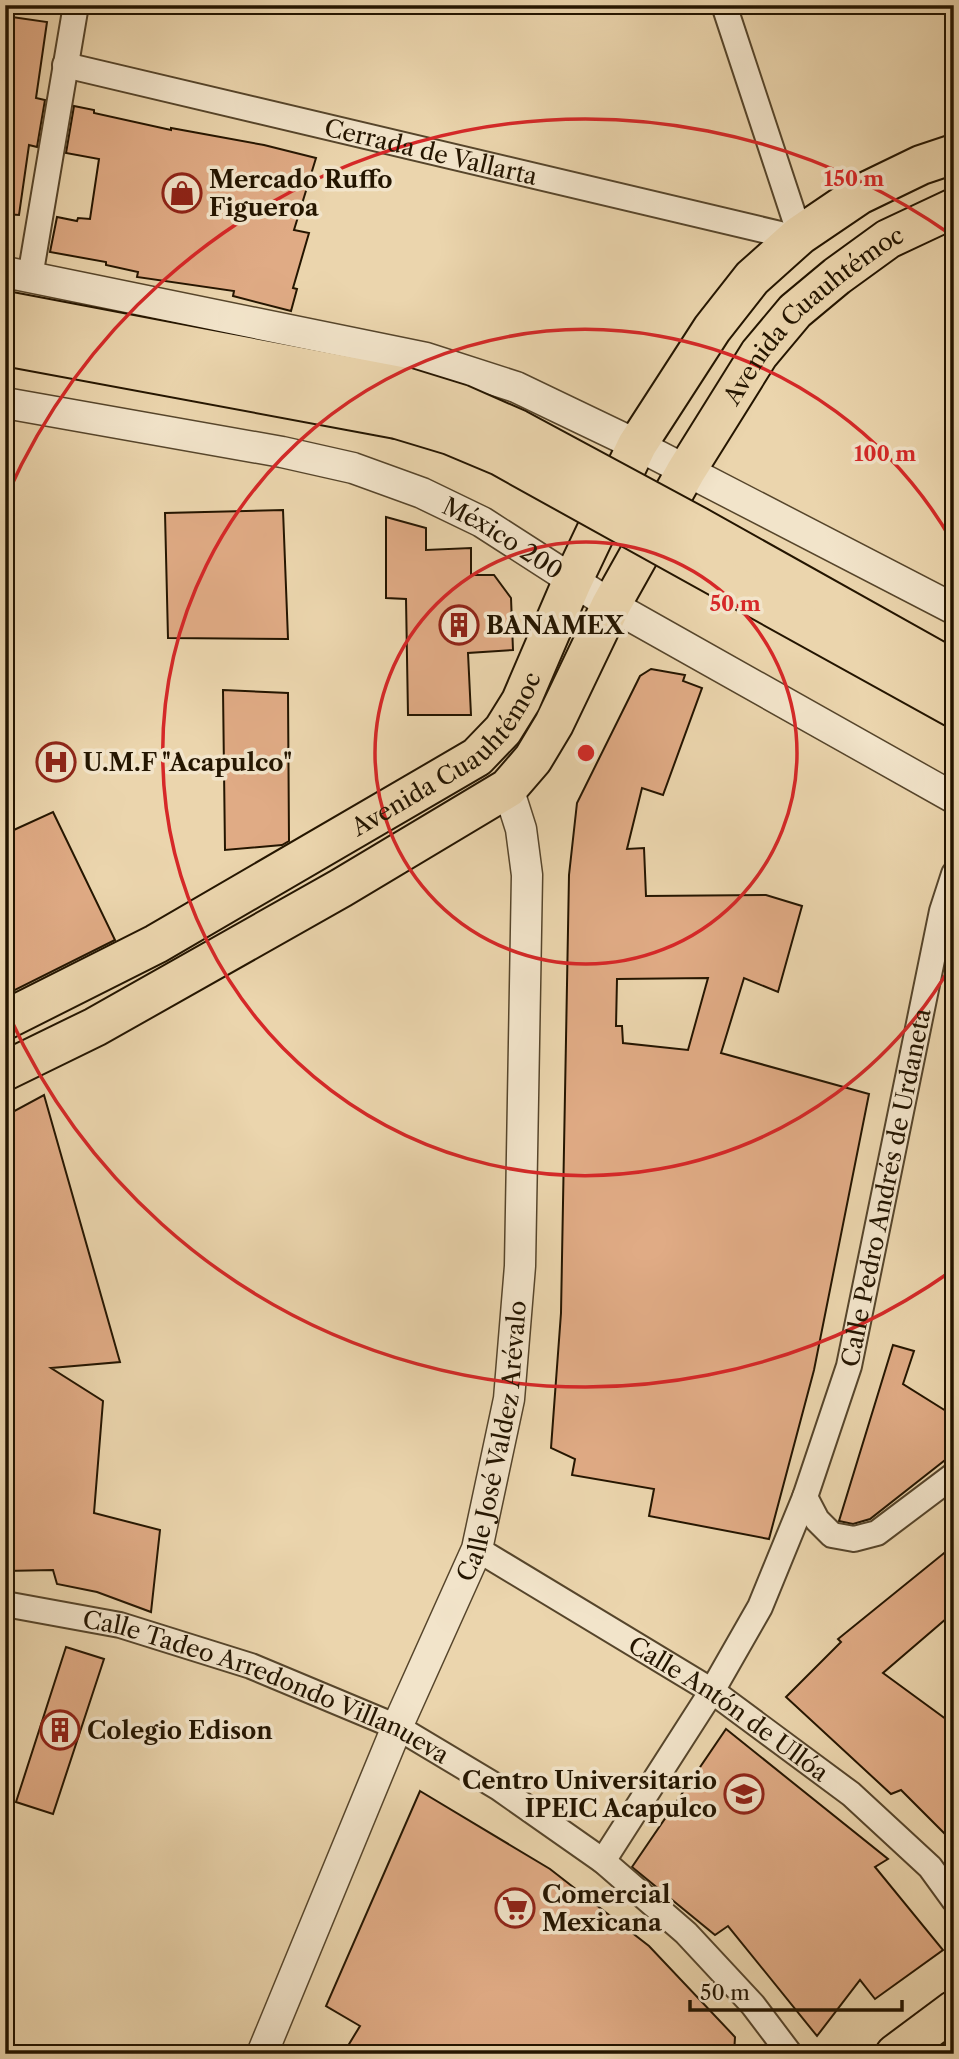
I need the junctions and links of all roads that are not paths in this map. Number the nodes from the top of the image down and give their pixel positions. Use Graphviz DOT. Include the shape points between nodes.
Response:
graph roads {
  1 [pos="76,5"];
  2 [pos="724,5"];
  3 [pos="65,65"];
  4 [pos="954,154"];
  5 [pos="954,208"];
  6 [pos="798,237"];
  7 [pos="18,274"];
  8 [pos="5,311"];
  9 [pos="5,346"];
  10 [pos="5,403"];
  11 [pos="401,403"];
  12 [pos="637,445"];
  13 [pos="687,471"];
  14 [pos="572,582"];
  15 [pos="611,605"];
  16 [pos="954,609"];
  17 [pos="954,670"];
  18 [pos="954,708"];
  19 [pos="508,788"];
  20 [pos="954,798"];
  21 [pos="954,874"];
  22 [pos="5,1020"];
  23 [pos="5,1071"];
  24 [pos="954,1475"];
  25 [pos="806,1497"];
  26 [pos="477,1549"];
  27 [pos="5,1604"];
  28 [pos="712,1691"];
  29 [pos="397,1727"];
  30 [pos="603,1861"];
  31 [pos="954,1900"];
  32 [pos="954,2010"];
  33 [pos="261,2054"];
  34 [pos="790,2054"];
  35 [pos="895,2054"];
  1 -- 3 [label="street"];
  2 -- 6 [label="street"];
  3 -- 6 [label="street, Cerrada de Vallarta"];
  3 -- 7 [label="street"];
  4 -- 6 [label="main road, Avenida Cuauhtémoc" via="859,195"];
  5 -- 13 [label="main road, Avenida Cuauhtémoc" via="888,239 795,311 759,354"];
  6 -- 12 [label="main road, Avenida Cuauhtémoc" via="752,278 712,329"];
  7 -- 12 [label="street" via="426,358 516,387"];
  8 -- 11 [label="main road"];
  9 -- 11 [label="main road"];
  10 -- 14 [label="street, México 200" via="353,468 422,493 482,522"];
  11 -- 17 [label="main road, bridge" via="460,404 517,429"];
  11 -- 18 [label="main road, bridge" via="450,435 500,456"];
  12 -- 13 [label="street"];
  12 -- 14 [label="main road, Avenida Cuauhtémoc"];
  13 -- 15 [label="main road, Avenida Cuauhtémoc"];
  13 -- 16 [label="street"];
  14 -- 15 [label="street, México 200"];
  14 -- 22 [label="main road, Avenida Cuauhtémoc" via="521,701 503,730 477,757 156,944"];
  15 -- 19 [label="main road, Avenida Cuauhtémoc" via="554,724"];
  15 -- 20 [label="street, México 200"];
  19 -- 23 [label="main road, Avenida Cuauhtémoc" via="95,1027"];
  19 -- 26 [label="street, Calle José Valdez Arévalo" via="521,829 527,875 520,1266 509,1399"];
  21 -- 25 [label="street, Calle Pedro Andrés de Urdaneta" via="942,911 849,1366"];
  24 -- 25 [label="street" via="877,1533 854,1539 832,1535 817,1520"];
  25 -- 28 [label="street, Calle Pedro Andrés de Urdaneta" via="760,1607"];
  26 -- 28 [label="street, Calle Antón de Ullóa"];
  26 -- 29 [label="street, Calle José Valdez Arévalo"];
  27 -- 29 [label="street, Calle Tadeo Arredondo Villanueva" via="120,1625 251,1666"];
  28 -- 30 [label="street, Calle Pedro Andrés de Urdaneta"];
  28 -- 31 [label="street, Calle Antón de Ullóa" via="850,1794 930,1867"];
  29 -- 30 [label="street, Calle Tadeo Arredondo Villanueva" via="499,1788"];
  29 -- 33 [label="street, Calle José Valdez Arévalo"];
  30 -- 34 [label="street, Calle Tadeo Arredondo Villanueva" via="686,1933 753,2005"];
  32 -- 35 [label="main road"];
}
